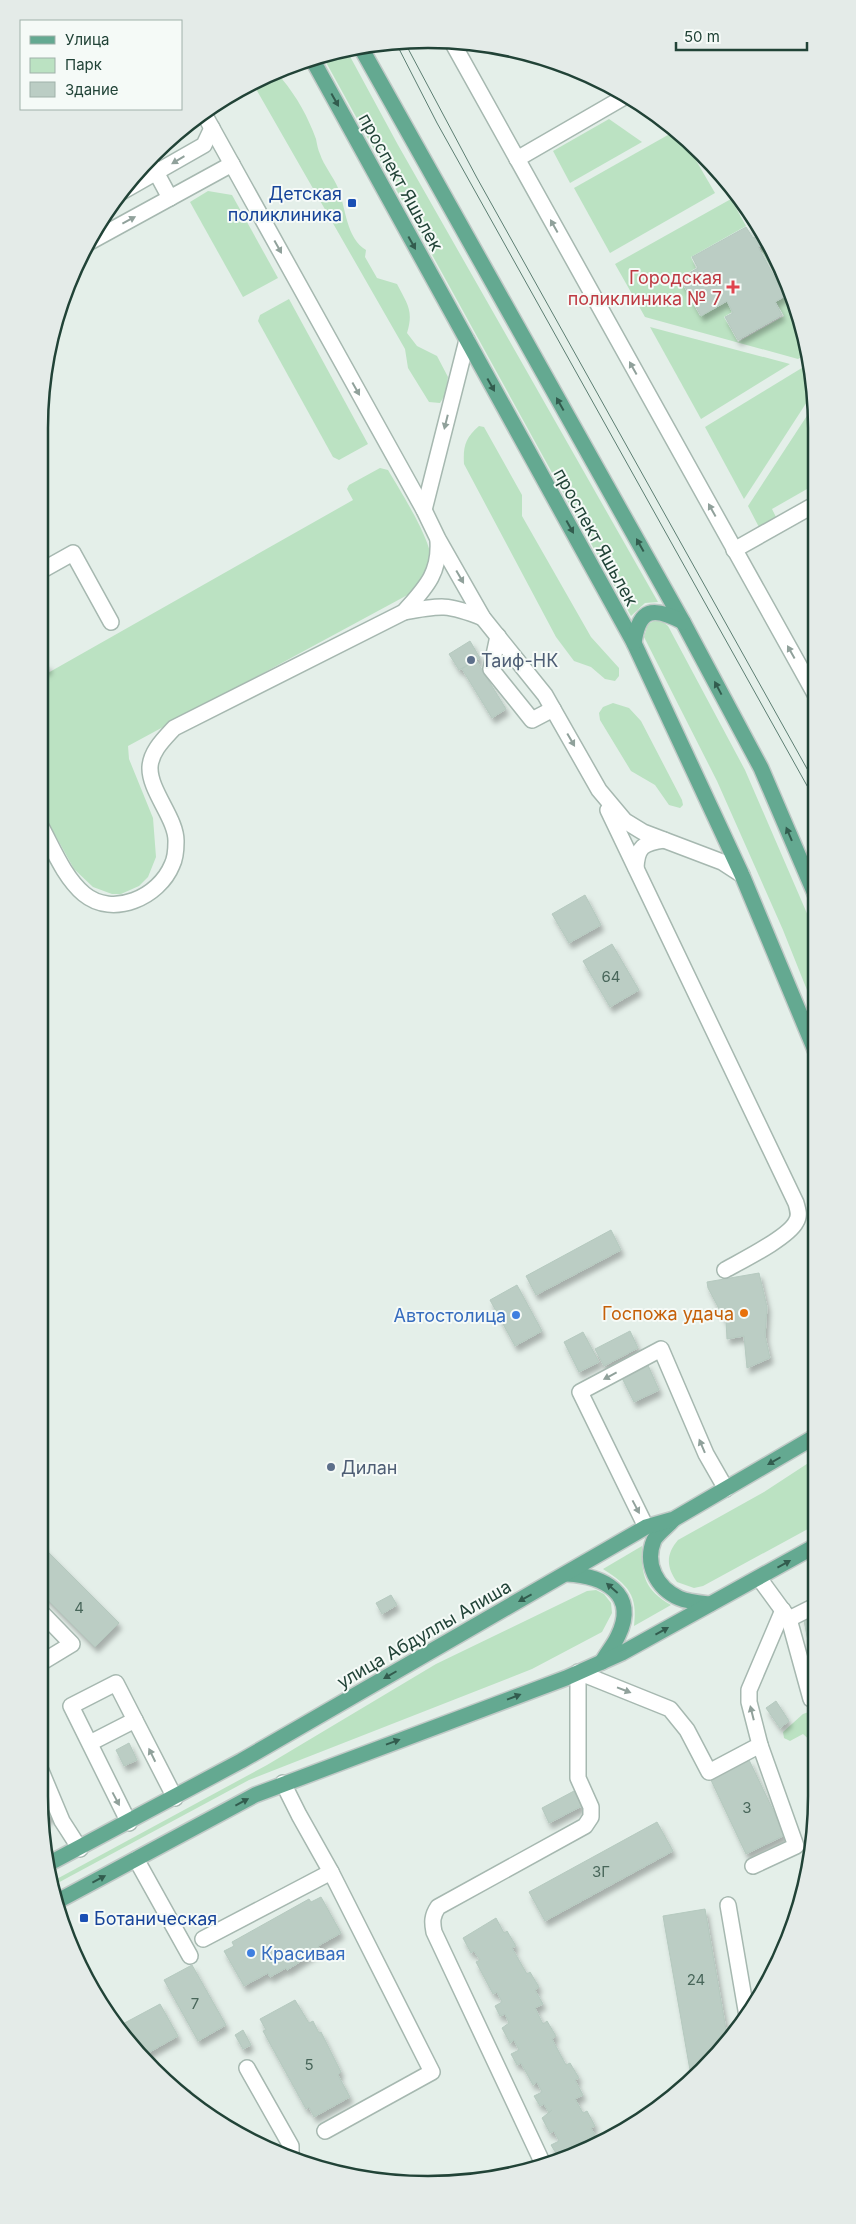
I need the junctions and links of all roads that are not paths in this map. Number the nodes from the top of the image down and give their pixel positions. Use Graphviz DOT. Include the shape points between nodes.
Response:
graph roads {
  1 [pos="456,48"];
  2 [pos="364,53"];
  3 [pos="315,65"];
  4 [pos="620,99"];
  5 [pos="207,119"];
  6 [pos="212,128"];
  7 [pos="516,159"];
  8 [pos="232,164"];
  9 [pos="153,166"];
  10 [pos="170,198"];
  11 [pos="99,237"];
  12 [pos="467,340"];
  13 [pos="808,508"];
  14 [pos="424,510"];
  15 [pos="438,540"];
  16 [pos="734,550"];
  17 [pos="48,567"];
  18 [pos="404,612"];
  19 [pos="483,618"];
  20 [pos="111,622"];
  21 [pos="683,622"];
  22 [pos="498,636"];
  23 [pos="634,643"];
  24 [pos="808,682"];
  25 [pos="553,709"];
  26 [pos="599,790"];
  27 [pos="48,839"];
  28 [pos="665,840"];
  29 [pos="636,868"];
  30 [pos="742,875"];
  31 [pos="808,878"];
  32 [pos="808,1031"];
  33 [pos="725,1270"];
  34 [pos="808,1441"];
  35 [pos="726,1488"];
  36 [pos="674,1519"];
  37 [pos="646,1527"];
  38 [pos="808,1550"];
  39 [pos="567,1574"];
  40 [pos="759,1578"];
  41 [pos="710,1604"];
  42 [pos="808,1608"];
  43 [pos="786,1614"];
  44 [pos="48,1619"];
  45 [pos="48,1659"];
  46 [pos="602,1662"];
  47 [pos="578,1672"];
  48 [pos="808,1693"];
  49 [pos="135,1720"];
  50 [pos="90,1743"];
  51 [pos="760,1745"];
  52 [pos="283,1782"];
  53 [pos="48,1788"];
  54 [pos="175,1798"];
  55 [pos="129,1823"];
  56 [pos="80,1849"];
  57 [pos="136,1859"];
  58 [pos="54,1862"];
  59 [pos="753,1866"];
  60 [pos="331,1872"];
  61 [pos="62,1899"];
  62 [pos="728,1905"];
  63 [pos="203,1939"];
  64 [pos="190,1956"];
  65 [pos="745,2005"];
  66 [pos="247,2068"];
  67 [pos="326,2131"];
  68 [pos="291,2151"];
  69 [pos="541,2159"];
  1 -- 7 [label="street"];
  21 -- 2 [label="main road, проспект Яшьлек, one-way"];
  3 -- 12 [label="main road, проспект Яшьлек, one-way"];
  4 -- 7 [label="street"];
  5 -- 6 [label="street"];
  6 -- 8 [label="street"];
  6 -- 9 [label="street, one-way" via="204,145"];
  16 -- 7 [label="street, one-way"];
  8 -- 10 [label="street"];
  8 -- 14 [label="street, one-way"];
  9 -- 10 [label="street"];
  11 -- 10 [label="street, one-way"];
  12 -- 14 [label="street, one-way"];
  12 -- 23 [label="main road, проспект Яшьлек, one-way"];
  13 -- 16 [label="street"];
  14 -- 15 [label="street"];
  15 -- 18 [label="street" via="436,570"];
  15 -- 19 [label="street, one-way"];
  24 -- 16 [label="street, one-way"];
  17 -- 20 [label="street" via="73,553"];
  18 -- 19 [label="street" via="444,605"];
  18 -- 27 [label="street" via="174,728 158,745 150,766 155,789 168,814 176,840 173,865 158,886 140,899 120,904 99,903 85,895 72,882"];
  19 -- 22 [label="street"];
  21 -- 23 [label="main road" via="668,614 653,612 636,626"];
  31 -- 21 [label="main road, проспект Яшьлек, one-way" via="761,768"];
  22 -- 25 [label="street"];
  22 -- 25 [label="street" via="491,669 532,720"];
  23 -- 30 [label="main road, проспект Яшьлек"];
  25 -- 26 [label="street, one-way"];
  26 -- 28 [label="street" via="625,821"];
  26 -- 29 [label="street"];
  28 -- 29 [label="street" via="642,846"];
  28 -- 30 [label="street" via="722,862"];
  29 -- 33 [label="street" via="799,1215 796,1224 766,1248"];
  30 -- 32 [label="main road, проспект Яшьлек"];
  34 -- 35 [label="main road, улица Абдуллы Алиша, one-way"];
  35 -- 36 [label="main road, улица Абдуллы Алиша"];
  35 -- 37 [label="street, one-way" via="706,1454 661,1349 580,1392"];
  36 -- 37 [label="main road, улица Абдуллы Алиша"];
  36 -- 41 [label="main road" via="655,1539 652,1569 666,1591 681,1599"];
  37 -- 39 [label="main road, улица Абдуллы Алиша"];
  40 -- 38 [label="main road, one-way"];
  46 -- 39 [label="main road, one-way" via="619,1635 624,1604 616,1591 602,1581 585,1575"];
  39 -- 54 [label="main road, улица Абдуллы Алиша, one-way"];
  40 -- 41 [label="main road"];
  40 -- 43 [label="street"];
  46 -- 41 [label="main road, one-way"];
  42 -- 43 [label="street"];
  43 -- 48 [label="street"];
  51 -- 43 [label="street, one-way" via="749,1690"];
  44 -- 45 [label="street" via="72,1644"];
  46 -- 47 [label="main road"];
  47 -- 51 [label="street, one-way" via="670,1709 687,1730 709,1772"];
  52 -- 47 [label="main road, one-way"];
  47 -- 69 [label="street" via="578,1778 591,1807 591,1817 585,1826 438,1907 432,1923"];
  49 -- 50 [label="street"];
  49 -- 50 [label="street" via="116,1684 107,1688 72,1706"];
  54 -- 49 [label="street, one-way"];
  50 -- 55 [label="street, one-way"];
  51 -- 59 [label="street" via="796,1846"];
  57 -- 52 [label="main road, one-way"];
  52 -- 60 [label="street"];
  53 -- 56 [label="street" via="62,1821"];
  54 -- 55 [label="main road, улица Абдуллы Алиша"];
  55 -- 56 [label="main road, улица Абдуллы Алиша"];
  56 -- 58 [label="main road, улица Абдуллы Алиша"];
  61 -- 57 [label="main road, one-way"];
  57 -- 64 [label="street"];
  60 -- 63 [label="street"];
  60 -- 67 [label="street" via="432,2072"];
  62 -- 65 [label="street"];
  66 -- 68 [label="street"];
}
